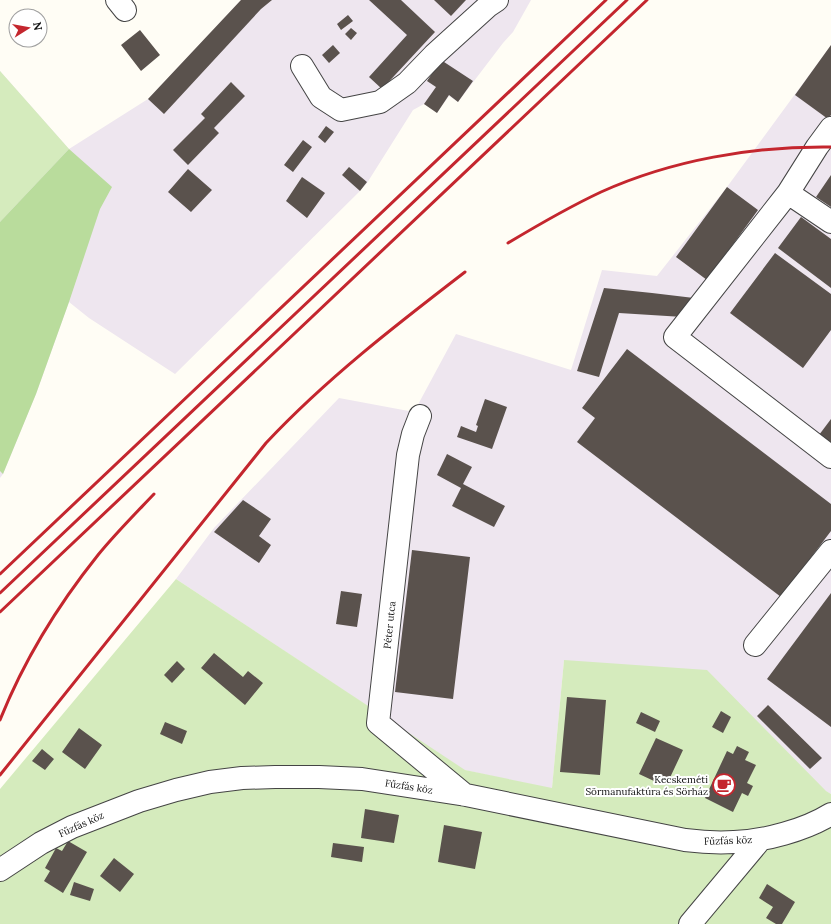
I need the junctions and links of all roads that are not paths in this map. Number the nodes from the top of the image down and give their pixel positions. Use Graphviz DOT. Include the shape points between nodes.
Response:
graph roads {
  1 [pos="497,0"];
  2 [pos="302,66"];
  3 [pos="831,128"];
  4 [pos="788,193"];
  5 [pos="831,222"];
  6 [pos="420,416"];
  7 [pos="831,457"];
  8 [pos="831,551"];
  9 [pos="755,645"];
  10 [pos="466,795"];
  11 [pos="830,815"];
  12 [pos="761,839"];
  13 [pos="0,870"];
  14 [pos="690,924"];
  1 -- 2 [label="street" via="434,55 407,83 380,102 341,110 321,97"];
  3 -- 4 [label="street"];
  4 -- 5 [label="street"];
  4 -- 7 [label="street" via="675,337"];
  6 -- 10 [label="street, Péter utca" via="408,456 378,723"];
  8 -- 9 [label="street"];
  10 -- 12 [label="street, Fűzfás köz" via="685,840 735,842"];
  10 -- 13 [label="street, Fűzfás köz" via="362,779 275,777 210,782 139,801 72,827 41,843"];
  11 -- 12 [label="street, Fűzfás köz" via="788,832"];
  12 -- 14 [label="street"];
}
